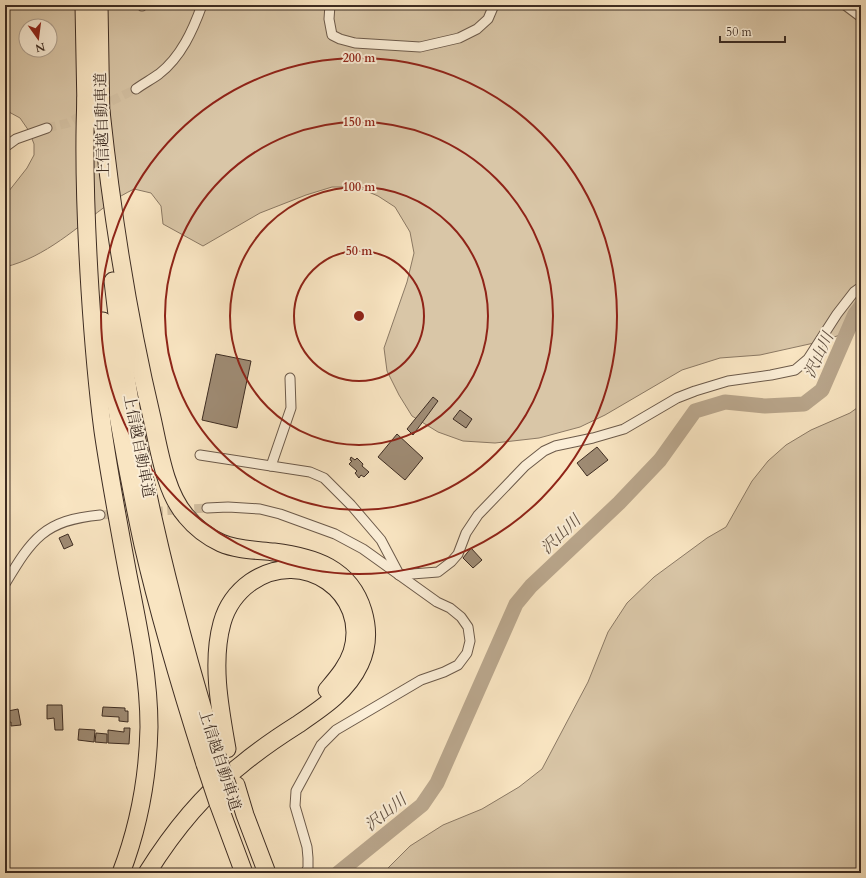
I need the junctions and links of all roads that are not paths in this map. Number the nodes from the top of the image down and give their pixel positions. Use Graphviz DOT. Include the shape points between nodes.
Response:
graph roads {
  1 [pos="84,5"];
  2 [pos="99,5"];
  3 [pos="202,5"];
  4 [pos="330,5"];
  5 [pos="494,5"];
  6 [pos="845,5"];
  7 [pos="861,17"];
  8 [pos="136,89"];
  9 [pos="86,98"];
  10 [pos="101,111"];
  11 [pos="47,128"];
  12 [pos="5,147"];
  13 [pos="861,287"];
  14 [pos="290,378"];
  15 [pos="200,455"];
  16 [pos="271,466"];
  17 [pos="206,508"];
  18 [pos="100,515"];
  19 [pos="399,575"];
  20 [pos="5,584"];
  21 [pos="217,757"];
  22 [pos="228,794"];
  23 [pos="122,873"];
  24 [pos="136,873"];
  25 [pos="147,873"];
  26 [pos="244,873"];
  27 [pos="260,873"];
  28 [pos="267,873"];
  29 [pos="305,873"];
  1 -- 9 [label="highway, 上信越自動車道"];
  2 -- 10 [label="highway, 上信越自動車道"];
  3 -- 8 [label="street" via="186,42 175,57 160,73"];
  4 -- 5 [label="street" via="332,34 340,39 355,43 420,47 459,38 477,29 488,19"];
  6 -- 7 [label="street"];
  9 -- 21 [label="highway, 上信越自動車道" via="97,265 110,369 140,530 172,656"];
  9 -- 23 [label="highway" via="85,198 99,392 115,505 141,642 149,719 148,751 141,804"];
  10 -- 21 [label="highway, 上信越自動車道" via="111,258 119,331 136,436 173,603"];
  10 -- 25 [label="highway" via="113,213 131,320 156,437 175,500 194,525 220,543 311,559 337,572 356,593 366,621 367,635 361,661 345,688 316,712 265,746 221,782 187,818"];
  11 -- 12 [label="street" via="16,139"];
  13 -- 19 [label="street" via="837,314 808,359 795,370 728,381 695,391 624,429 544,451 525,466 478,516 451,562 438,572"];
  14 -- 16 [label="street" via="291,408"];
  15 -- 16 [label="street"];
  16 -- 19 [label="street" via="310,472 324,478 381,540"];
  17 -- 19 [label="street" via="244,507 280,514 335,534 363,549"];
  18 -- 20 [label="street" via="66,520 43,532 21,557"];
  19 -- 29 [label="street" via="461,616 468,627 470,641 467,653 458,665 414,684 336,730 321,745 296,791 295,806 307,847 308,868"];
  21 -- 22 [label="highway, 上信越自動車道, bridge"];
  21 -- 24 [label="highway" via="217,657 222,623 227,609 245,586 271,572 286,568 299,569 325,579 345,600 354,625 352,651 339,676 311,703 239,754 199,788 168,823"];
  22 -- 26 [label="highway, 上信越自動車道"];
  22 -- 27 [label="highway, 上信越自動車道"];
  22 -- 28 [label="highway" via="245,815"];
}
